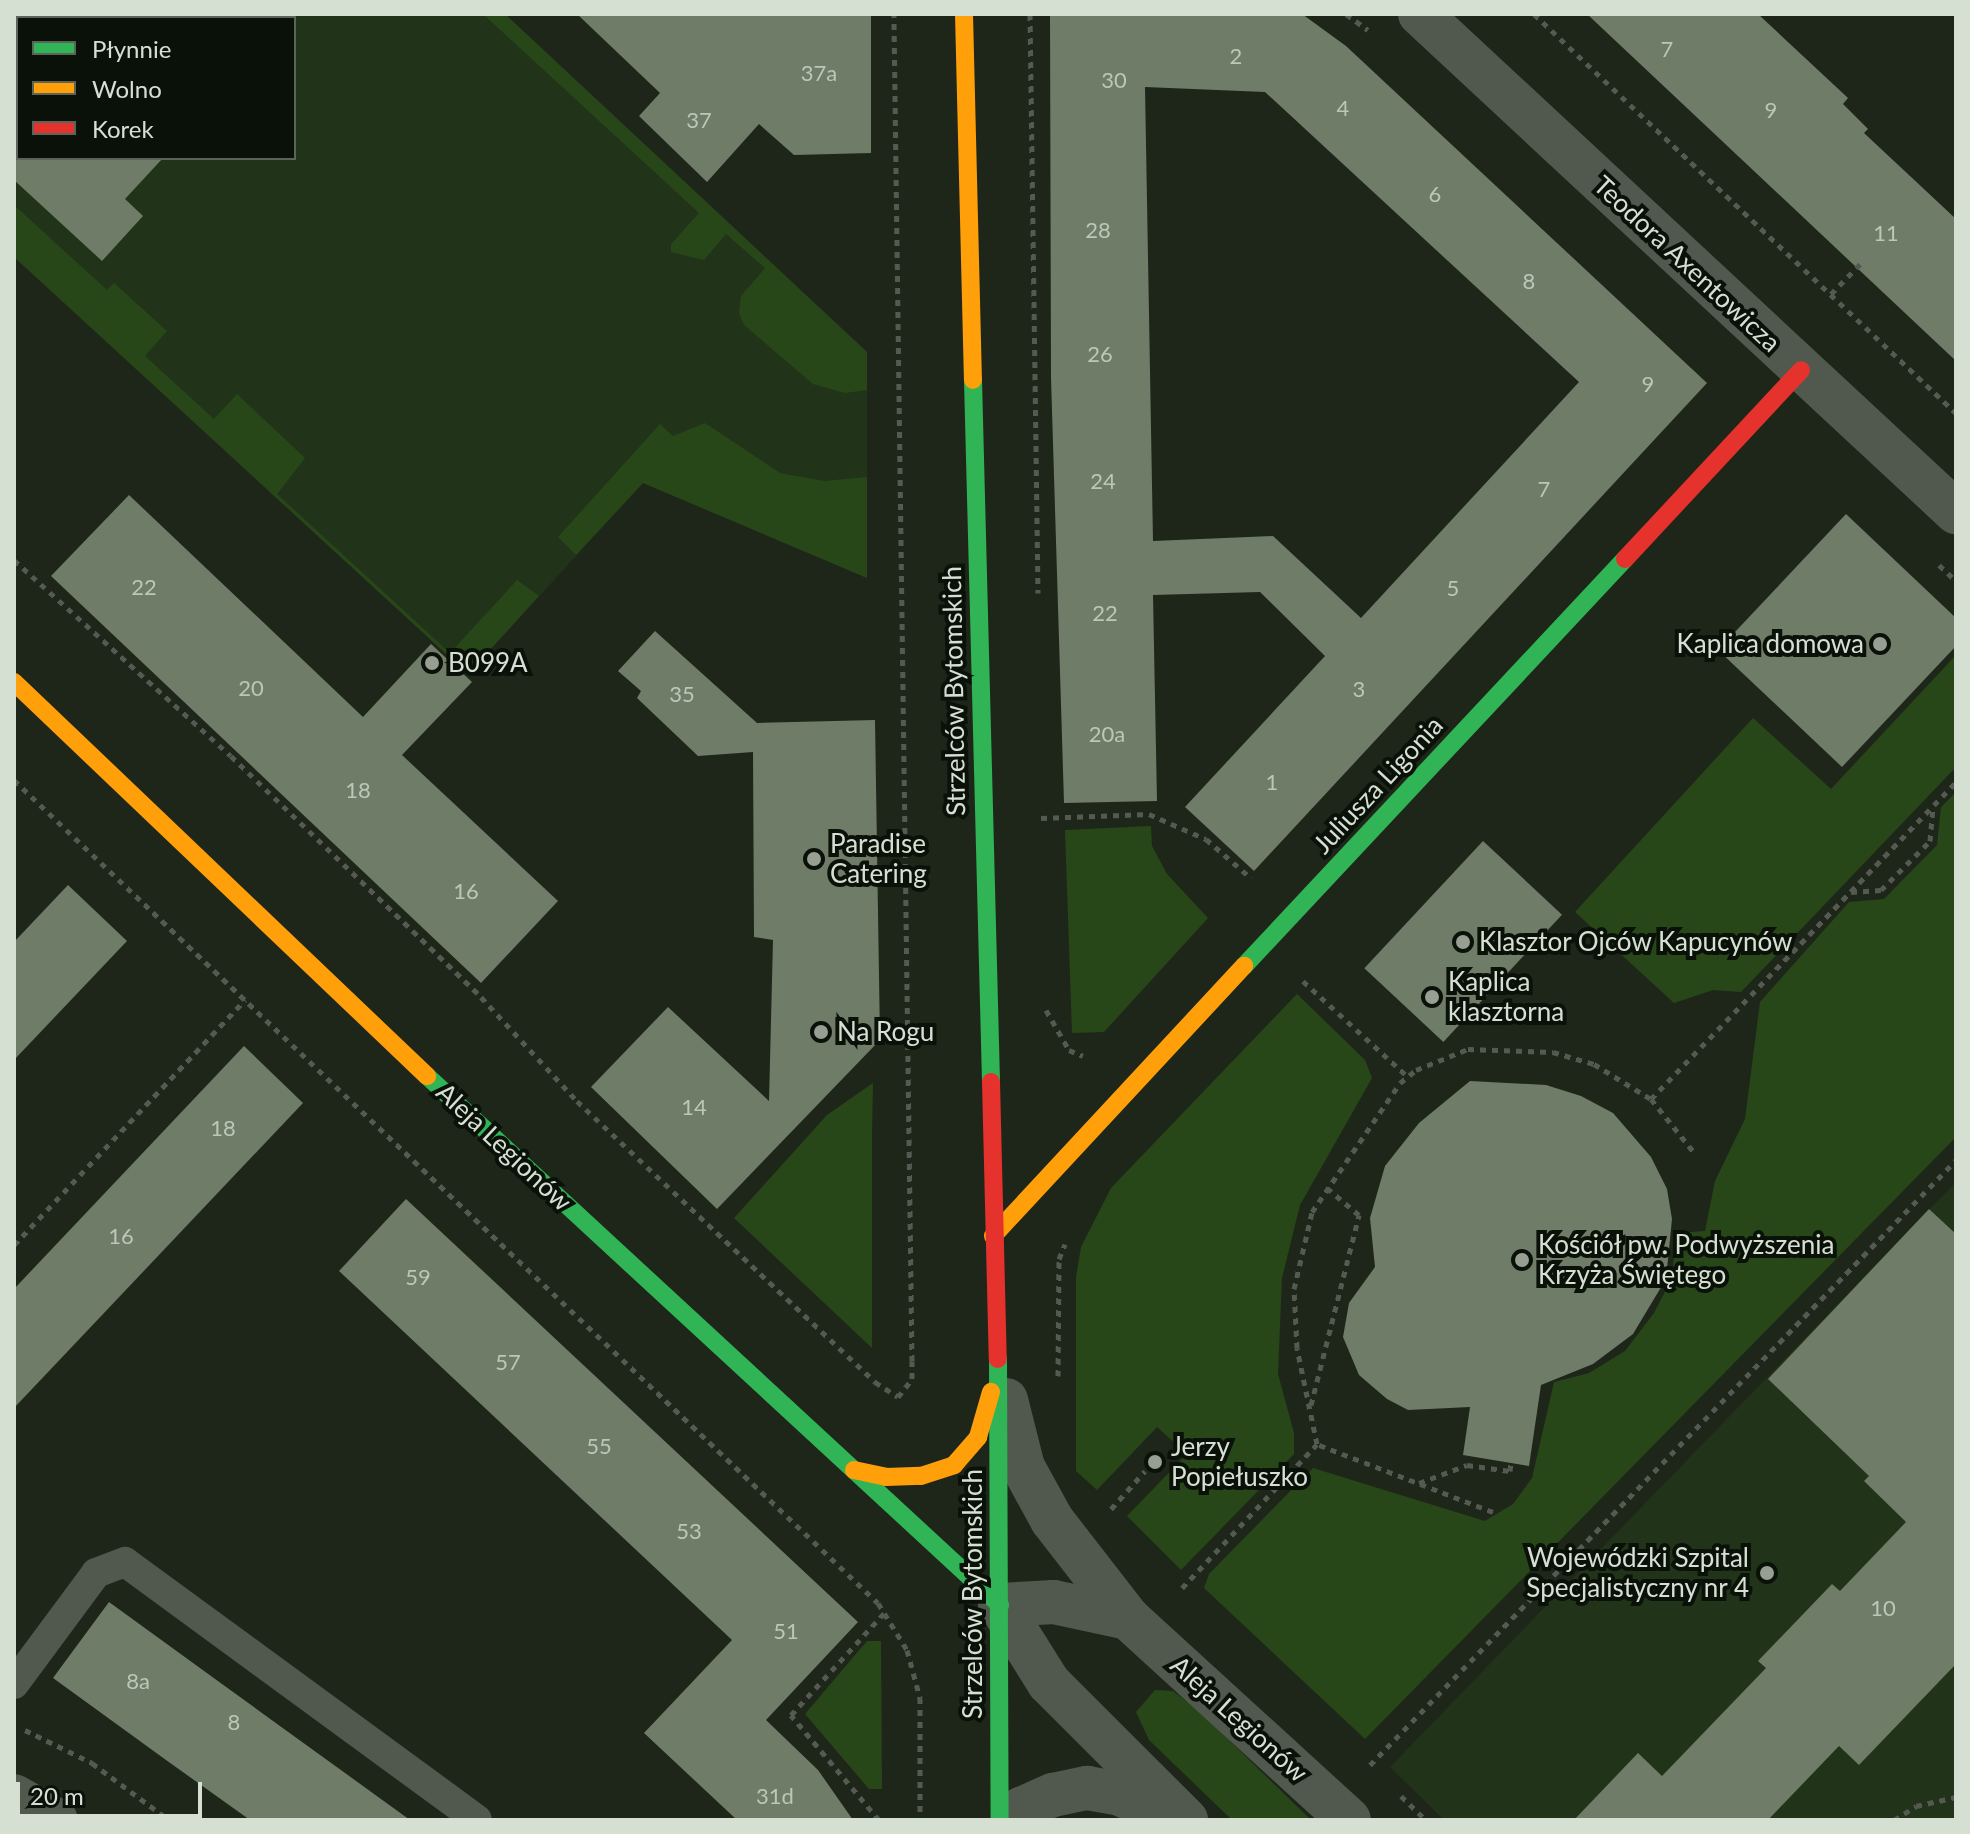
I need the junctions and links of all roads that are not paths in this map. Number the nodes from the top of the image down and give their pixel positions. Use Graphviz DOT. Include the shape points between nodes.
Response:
graph roads {
  1 [pos="964,14"];
  2 [pos="1420,14"];
  3 [pos="1801,370"];
  4 [pos="1956,512"];
  5 [pos="14,682"];
  6 [pos="993,1236"];
  7 [pos="998,1367"];
  8 [pos="854,1470"];
  9 [pos="1000,1605"];
  10 [pos="1128,1618"];
  11 [pos="14,1684"];
  12 [pos="14,1796"];
  13 [pos="56,1820"];
  14 [pos="477,1820"];
  15 [pos="1000,1820"];
  16 [pos="1013,1820"];
  17 [pos="1177,1820"];
  18 [pos="1186,1820"];
  19 [pos="1349,1820"];
  1 -- 6 [label="street, Strzelców Bytomskich"];
  2 -- 3 [label="street, Teodora Axentowicza"];
  3 -- 4 [label="street, Teodora Axentowicza"];
  3 -- 6 [label="street, Juliusza Ligonia"];
  5 -- 8 [label="street, Aleja Legionów" via="363,1017"];
  6 -- 7 [label="street, Strzelców Bytomskich"];
  7 -- 8 [label="street, Strzelców Bytomskich" via="978,1437 954,1465 921,1476 886,1477"];
  7 -- 9 [label="street, Strzelców Bytomskich"];
  7 -- 10 [label="street, Aleja Legionów" via="1023,1467 1052,1520"];
  8 -- 9 [label="street, Aleja Legionów"];
  9 -- 10 [label="street" via="1054,1602"];
  9 -- 15 [label="street, Strzelców Bytomskich"];
  9 -- 18 [label="street, Aleja Legionów" via="1049,1683"];
  10 -- 19 [label="street, Aleja Legionów"];
  11 -- 14 [label="lane" via="96,1573 125,1562"];
  12 -- 13 [label="street"];
  16 -- 17 [label="street" via="1032,1804 1087,1788 1120,1794"];
}
